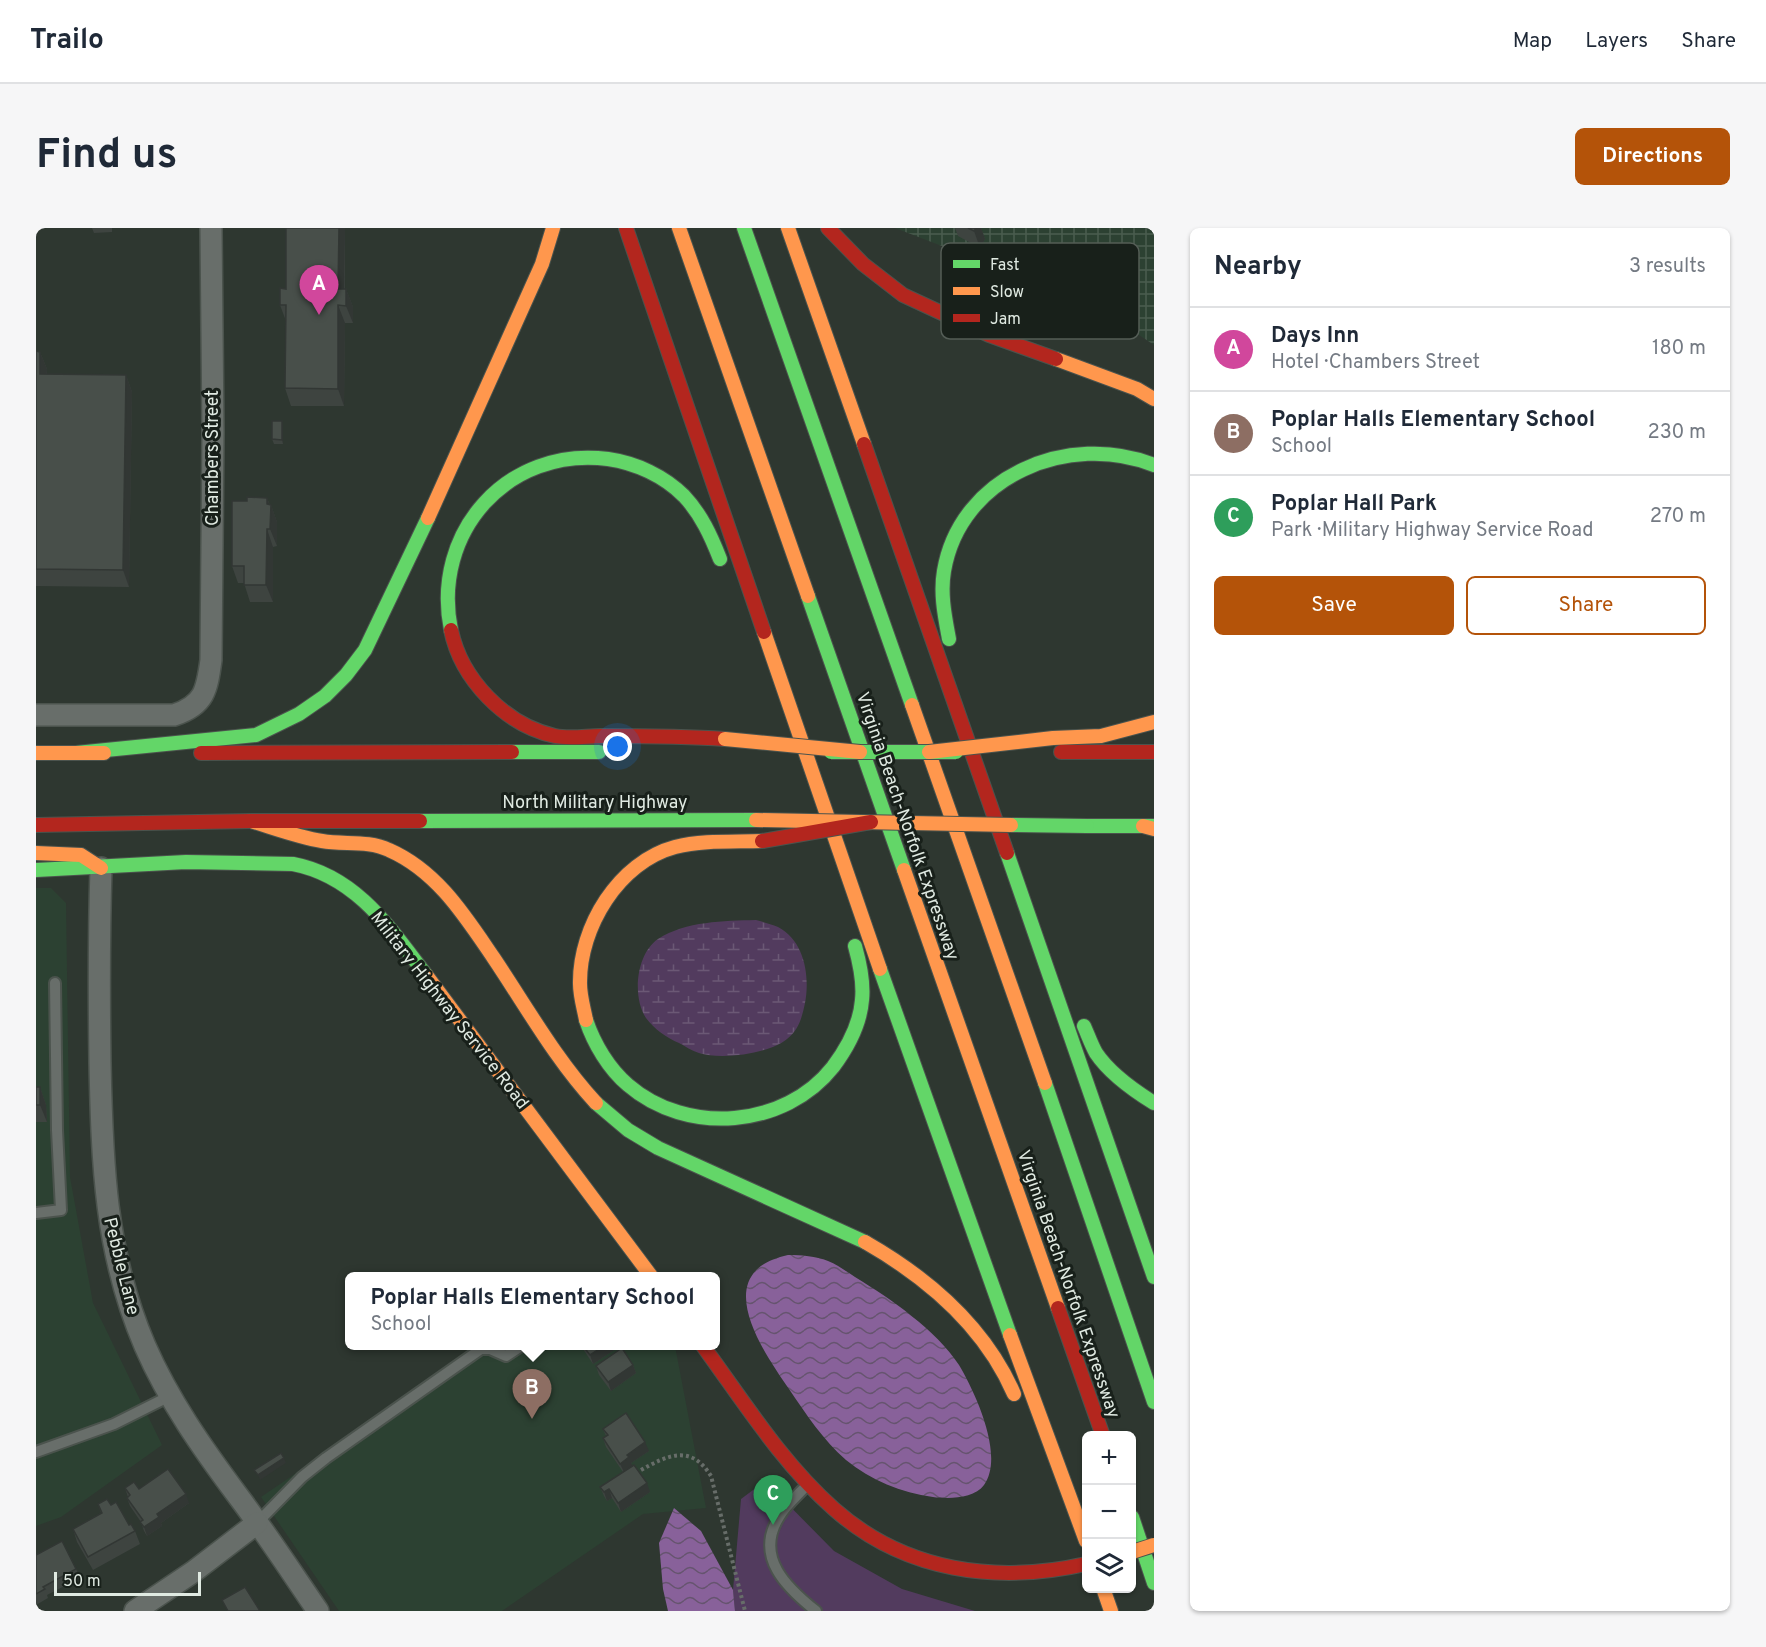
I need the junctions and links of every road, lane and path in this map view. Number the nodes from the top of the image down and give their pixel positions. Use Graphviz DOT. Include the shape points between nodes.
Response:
graph roads {
  1 [pos="211,228"];
  2 [pos="553,228"];
  3 [pos="626,228"];
  4 [pos="679,228"];
  5 [pos="744,228"];
  6 [pos="788,228"];
  7 [pos="828,228"];
  8 [pos="941,313"];
  9 [pos="1000,339"];
  10 [pos="1154,399"];
  11 [pos="1154,465"];
  12 [pos="726,575"];
  13 [pos="741,606"];
  14 [pos="951,647"];
  15 [pos="957,670"];
  16 [pos="787,698"];
  17 [pos="36,716"];
  18 [pos="1154,722"];
  19 [pos="611,752"];
  20 [pos="929,752"];
  21 [pos="1154,752"];
  22 [pos="36,753"];
  23 [pos="76,753"];
  24 [pos="819,789"];
  25 [pos="988,798"];
  26 [pos="251,821"];
  27 [pos="871,822"];
  28 [pos="36,825"];
  29 [pos="1150,827"];
  30 [pos="36,853"];
  31 [pos="101,868"];
  32 [pos="36,870"];
  33 [pos="1029,914"];
  34 [pos="846,915"];
  35 [pos="852,936"];
  36 [pos="56,983"];
  37 [pos="1154,1103"];
  38 [pos="36,1213"];
  39 [pos="648,1272"];
  40 [pos="1154,1277"];
  41 [pos="480,1350"];
  42 [pos="494,1350"];
  43 [pos="515,1350"];
  44 [pos="706,1350"];
  45 [pos="170,1396"];
  46 [pos="1154,1402"];
  47 [pos="1020,1407"];
  48 [pos="1029,1426"];
  49 [pos="1101,1431"];
  50 [pos="36,1452"];
  51 [pos="641,1470"];
  52 [pos="809,1483"];
  53 [pos="257,1523"];
  54 [pos="1082,1529"];
  55 [pos="1082,1530"];
  56 [pos="1136,1532"];
  57 [pos="1154,1545"];
  58 [pos="1136,1550"];
  59 [pos="1082,1565"];
  60 [pos="1154,1583"];
  61 [pos="1105,1593"];
  62 [pos="135,1611"];
  63 [pos="318,1611"];
  64 [pos="745,1611"];
  65 [pos="816,1611"];
  66 [pos="1111,1611"];
  1 -- 17 [label="street, Chambers Street" via="212,660 207,688 187,711 174,715"];
  2 -- 23 [label="main road" via="542,264 439,494 365,650 346,675 299,714 256,735"];
  3 -- 16 [label="main road"];
  4 -- 49 [label="main road, Virginia Beach-Norfolk Expressway"];
  5 -- 46 [label="main road"];
  6 -- 25 [label="main road"];
  7 -- 8 [label="main road" via="863,264 903,295"];
  9 -- 10 [label="main road" via="1137,389"];
  11 -- 14 [label="main road" via="1097,452 1065,455 1015,471 993,487 960,524 943,564 941,602"];
  12 -- 20 [label="main road, bridge" via="709,533 691,504 669,483 624,462 564,459 518,475 480,507 454,549 449,568 447,618 461,661 476,684 515,719 554,736 724,748"];
  13 -- 16 [label="main road"];
  15 -- 25 [label="main road"];
  16 -- 24 [label="main road"];
  18 -- 20 [label="main road, bridge" via="1101,736"];
  19 -- 23 [label="main road"];
  20 -- 21 [label="main road, bridge"];
  22 -- 23 [label="main road"];
  24 -- 34 [label="main road"];
  24 -- 54 [label="main road" via="975,1239"];
  25 -- 33 [label="main road"];
  26 -- 27 [label="main road, North Military Highway, bridge"];
  26 -- 28 [label="main road, North Military Highway"];
  26 -- 47 [label="main road" via="322,841 388,849 410,861 459,907 561,1058 601,1108 658,1148 865,1240 902,1262 954,1307 979,1336 1005,1370"];
  27 -- 29 [label="main road, North Military Highway, bridge"];
  27 -- 35 [label="main road, bridge" via="762,841 691,843 644,861 610,893 584,947 580,996 585,1021 594,1044 621,1080 657,1106 706,1120 750,1117 780,1108 823,1079 852,1038 861,1014 863,984"];
  30 -- 31 [label="main road" via="81,855"];
  31 -- 32 [label="main road, Military Highway Service Road"];
  31 -- 39 [label="main road, Military Highway Service Road" via="186,861 293,864 338,880 360,896 386,922"];
  31 -- 45 [label="street, Pebble Lane" via="98,960 105,1195 129,1305"];
  33 -- 37 [label="main road" via="1096,1052 1114,1073"];
  33 -- 40 [label="main road"];
  36 -- 38 [label="lane" via="61,1210"];
  41 -- 53 [label="lane" via="326,1458"];
  42 -- 43 [label="lane" via="506,1356"];
  44 -- 52 [label="main road"];
  45 -- 50 [label="lane" via="114,1424"];
  45 -- 53 [label="street, Pebble Lane" via="194,1437"];
  48 -- 55 [label="main road"];
  51 -- 64 [label="path" via="675,1454 687,1455 711,1476"];
  52 -- 59 [label="main road" via="864,1532 936,1563 974,1573 1033,1572"];
  52 -- 65 [label="lane" via="779,1516 770,1547 778,1575"];
  53 -- 62 [label="street"];
  53 -- 63 [label="street, Pebble Lane"];
  56 -- 60 [label="main road"];
  57 -- 58 [label="main road, bridge"];
  61 -- 66 [label="main road"];
}
